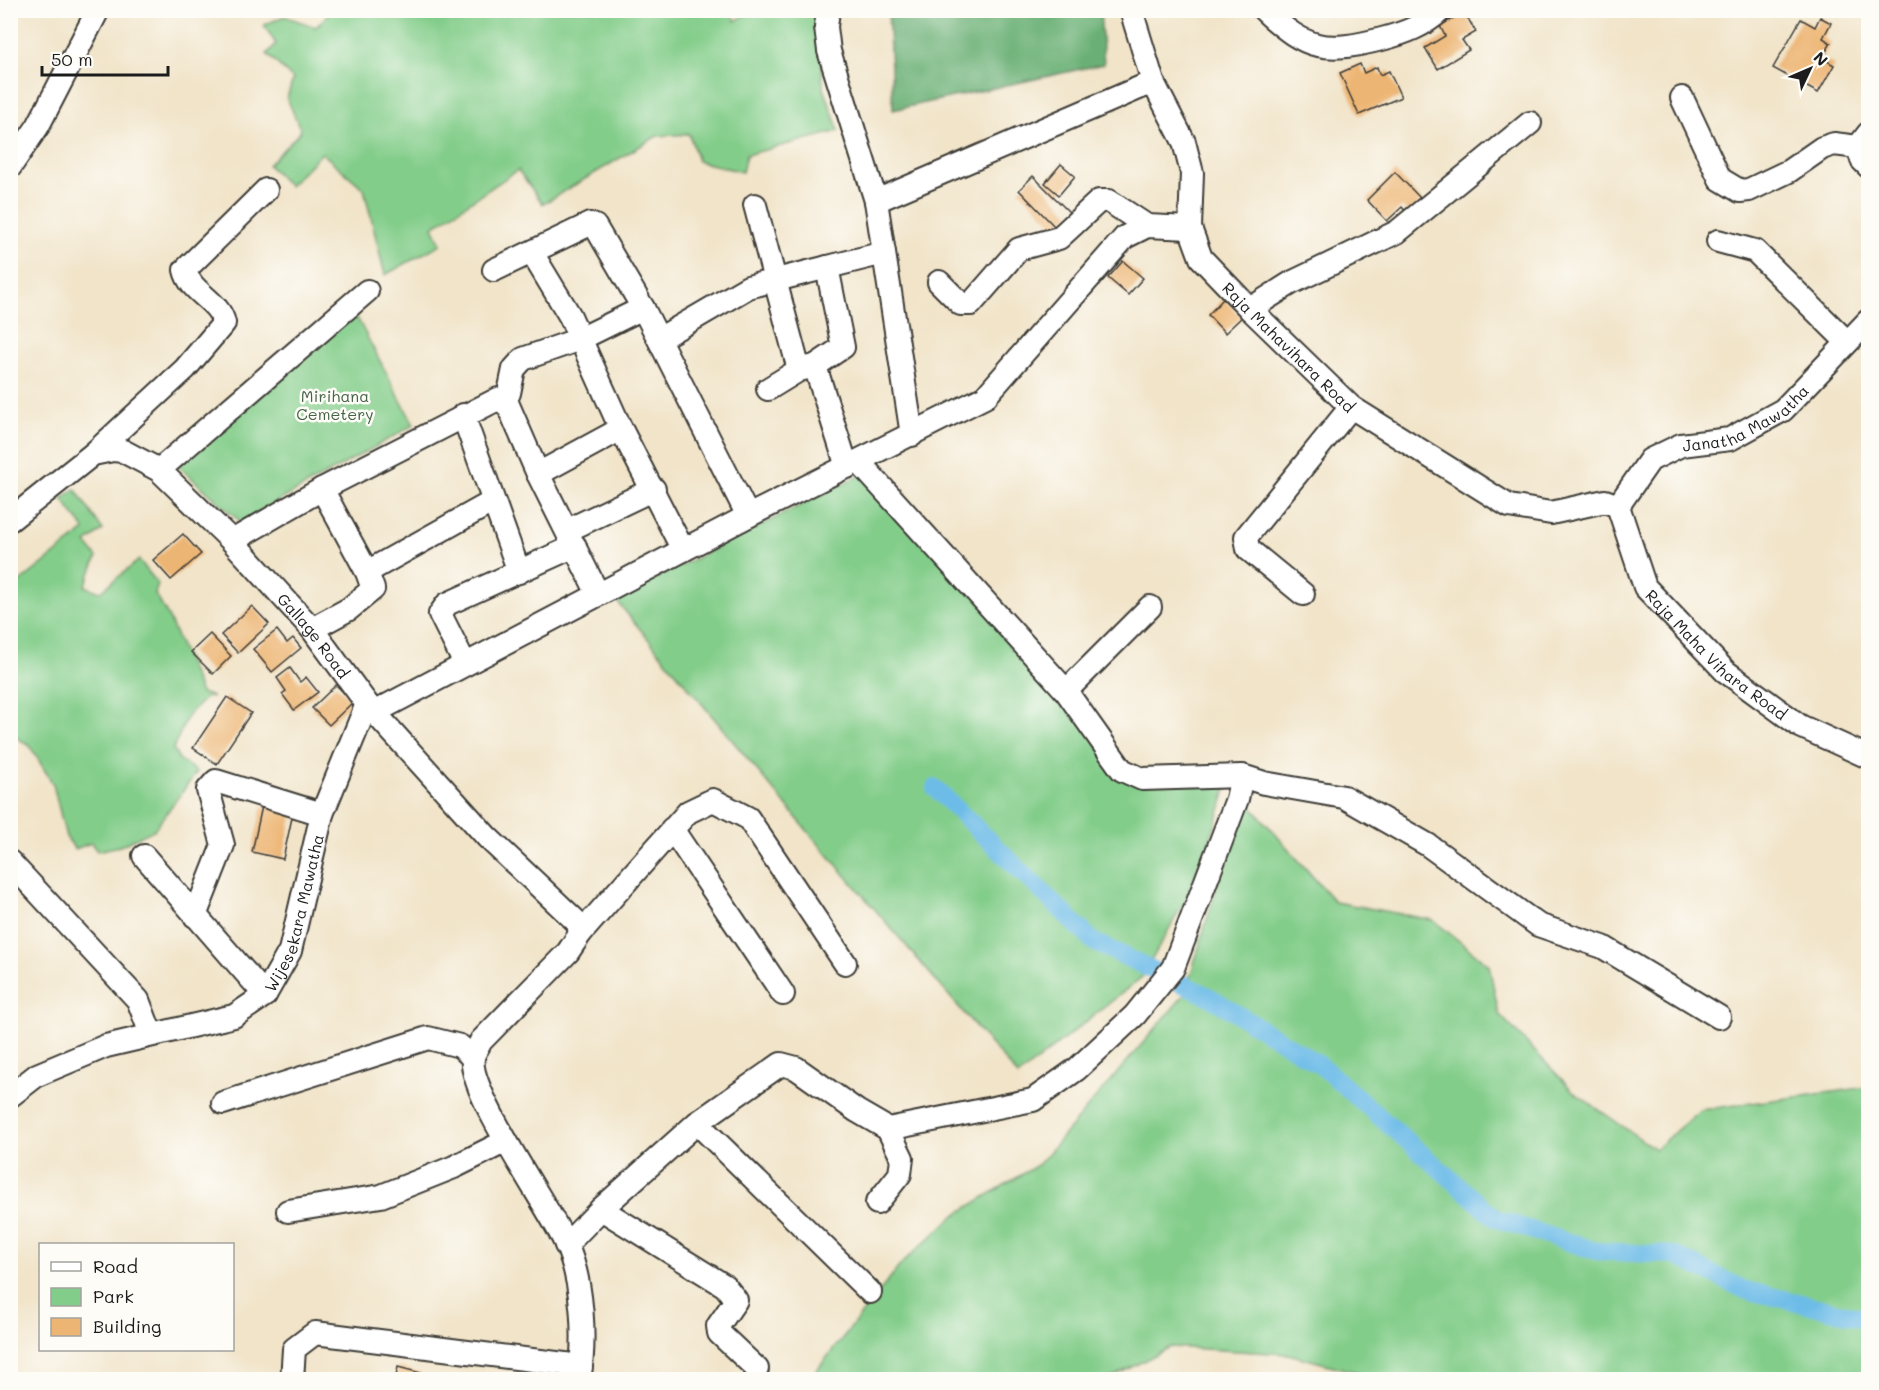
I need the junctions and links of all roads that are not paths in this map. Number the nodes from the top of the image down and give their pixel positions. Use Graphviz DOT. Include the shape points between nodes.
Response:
graph roads {
  1 [pos="98,10"];
  2 [pos="828,10"];
  3 [pos="1131,10"];
  4 [pos="1264,10"];
  5 [pos="1441,10"];
  6 [pos="1154,82"];
  7 [pos="1683,98"];
  8 [pos="1530,123"];
  9 [pos="1865,149"];
  10 [pos="10,167"];
  11 [pos="266,190"];
  12 [pos="876,201"];
  13 [pos="755,205"];
  14 [pos="1147,226"];
  15 [pos="1190,228"];
  16 [pos="1718,241"];
  17 [pos="532,253"];
  18 [pos="884,253"];
  19 [pos="827,267"];
  20 [pos="494,270"];
  21 [pos="775,279"];
  22 [pos="939,282"];
  23 [pos="367,291"];
  24 [pos="643,308"];
  25 [pos="1250,309"];
  26 [pos="1869,321"];
  27 [pos="580,339"];
  28 [pos="659,339"];
  29 [pos="1847,342"];
  30 [pos="807,368"];
  31 [pos="768,389"];
  32 [pos="505,400"];
  33 [pos="1351,407"];
  34 [pos="463,415"];
  35 [pos="621,429"];
  36 [pos="912,435"];
  37 [pos="93,454"];
  38 [pos="853,464"];
  39 [pos="159,470"];
  40 [pos="538,474"];
  41 [pos="322,489"];
  42 [pos="654,489"];
  43 [pos="492,502"];
  44 [pos="1618,506"];
  45 [pos="748,516"];
  46 [pos="10,520"];
  47 [pos="572,538"];
  48 [pos="232,541"];
  49 [pos="683,550"];
  50 [pos="367,572"];
  51 [pos="519,572"];
  52 [pos="598,594"];
  53 [pos="1303,594"];
  54 [pos="1150,607"];
  55 [pos="312,628"];
  56 [pos="465,664"];
  57 [pos="1065,691"];
  58 [pos="371,708"];
  59 [pos="1869,757"];
  60 [pos="1242,776"];
  61 [pos="322,814"];
  62 [pos="672,829"];
  63 [pos="144,856"];
  64 [pos="10,862"];
  65 [pos="195,916"];
  66 [pos="580,934"];
  67 [pos="845,963"];
  68 [pos="265,994"];
  69 [pos="783,994"];
  70 [pos="1719,1017"];
  71 [pos="150,1034"];
  72 [pos="473,1058"];
  73 [pos="10,1096"];
  74 [pos="223,1103"];
  75 [pos="697,1124"];
  76 [pos="888,1129"];
  77 [pos="506,1141"];
  78 [pos="877,1203"];
  79 [pos="601,1209"];
  80 [pos="288,1211"];
  81 [pos="566,1245"];
  82 [pos="870,1292"];
  83 [pos="757,1369"];
  84 [pos="580,1373"];
  85 [pos="292,1380"];
  1 -- 10 [label="street" via="38,126"];
  2 -- 12 [label="street" via="830,51"];
  3 -- 6 [label="street, Raja Mahavihara Road"];
  4 -- 5 [label="street" via="1289,34 1316,45 1344,49 1411,32"];
  6 -- 12 [label="street"];
  6 -- 15 [label="street, Raja Mahavihara Road" via="1184,142 1192,173"];
  7 -- 9 [label="street" via="1720,179 1740,190 1749,190 1789,171 1834,144"];
  8 -- 25 [label="street" via="1397,232 1291,283"];
  11 -- 37 [label="street" via="185,270 188,282 222,313 224,323 185,369"];
  12 -- 18 [label="street"];
  13 -- 21 [label="street"];
  14 -- 15 [label="street"];
  14 -- 22 [label="street" via="1109,201 1099,201 1059,238 1019,249 971,304 961,304"];
  14 -- 36 [label="street" via="1125,237 985,398"];
  15 -- 25 [label="street, Raja Mahavihara Road" via="1201,258"];
  16 -- 29 [label="street" via="1755,251"];
  17 -- 20 [label="street"];
  17 -- 24 [label="street" via="590,224 595,226"];
  17 -- 27 [label="street"];
  18 -- 19 [label="street"];
  18 -- 36 [label="street"];
  19 -- 21 [label="street"];
  19 -- 30 [label="street" via="843,347"];
  21 -- 28 [label="street" via="748,287"];
  21 -- 30 [label="street"];
  23 -- 39 [label="street"];
  24 -- 27 [label="street"];
  24 -- 28 [label="street"];
  25 -- 33 [label="street, Raja Mahavihara Road"];
  26 -- 29 [label="street, Janatha Mawatha"];
  27 -- 32 [label="street" via="523,359 514,369"];
  27 -- 35 [label="street"];
  28 -- 45 [label="street"];
  29 -- 44 [label="street, Janatha Mawatha" via="1783,410 1730,439 1681,445 1650,460"];
  30 -- 31 [label="street"];
  30 -- 38 [label="street"];
  32 -- 34 [label="street" via="498,399"];
  32 -- 40 [label="street"];
  33 -- 44 [label="street, Raja Mahavihara Road" via="1509,506 1551,513 1605,501"];
  33 -- 53 [label="street" via="1246,537 1248,549"];
  34 -- 41 [label="street"];
  34 -- 43 [label="street"];
  35 -- 40 [label="street"];
  35 -- 42 [label="street"];
  36 -- 38 [label="street"];
  37 -- 39 [label="street, Gallage Road" via="123,451"];
  37 -- 46 [label="street"];
  38 -- 45 [label="street"];
  38 -- 57 [label="street"];
  39 -- 48 [label="street, Gallage Road"];
  40 -- 47 [label="street"];
  41 -- 48 [label="street"];
  41 -- 50 [label="street"];
  42 -- 47 [label="street"];
  42 -- 49 [label="street"];
  43 -- 50 [label="street"];
  43 -- 51 [label="street"];
  44 -- 59 [label="street, Raja Maha Vihara Road" via="1645,587 1725,671 1800,726"];
  45 -- 49 [label="street"];
  47 -- 51 [label="street"];
  47 -- 52 [label="street"];
  48 -- 55 [label="street, Gallage Road"];
  49 -- 52 [label="street"];
  50 -- 55 [label="street" via="373,589 349,609"];
  51 -- 56 [label="street" via="447,604 440,614"];
  52 -- 56 [label="street"];
  54 -- 57 [label="street"];
  55 -- 58 [label="street, Gallage Road"];
  56 -- 58 [label="street"];
  57 -- 60 [label="street" via="1122,770 1142,779"];
  58 -- 61 [label="street, Wijesekara Mawatha"];
  58 -- 66 [label="street, Gallage Road" via="487,837 578,923"];
  60 -- 70 [label="street" via="1344,796 1428,845 1538,925 1604,947"];
  60 -- 76 [label="street" via="1237,799 1173,968 1135,1015 1077,1069 1033,1100"];
  61 -- 65 [label="street" via="216,781 208,790 223,845"];
  61 -- 68 [label="street, Wijesekara Mawatha" via="290,951"];
  62 -- 66 [label="street"];
  62 -- 67 [label="street" via="688,812 713,800 748,818"];
  62 -- 69 [label="street"];
  63 -- 65 [label="street"];
  64 -- 71 [label="street" via="138,1000"];
  65 -- 68 [label="street"];
  66 -- 72 [label="street" via="568,952 481,1041"];
  68 -- 71 [label="street, Wijesekara Mawatha" via="234,1016"];
  71 -- 73 [label="street, Wijesekara Mawatha" via="106,1046 37,1075"];
  72 -- 74 [label="street" via="460,1046 428,1038"];
  72 -- 77 [label="street" via="476,1078"];
  75 -- 76 [label="street" via="781,1064 796,1068"];
  75 -- 79 [label="street"];
  75 -- 82 [label="street"];
  76 -- 78 [label="street" via="902,1158 900,1174"];
  77 -- 80 [label="street" via="381,1196"];
  77 -- 81 [label="street"];
  79 -- 81 [label="street"];
  79 -- 83 [label="street" via="725,1286 736,1300 718,1326 719,1333"];
  81 -- 84 [label="street" via="580,1289"];
  84 -- 85 [label="street" via="315,1333 294,1348"];
}
